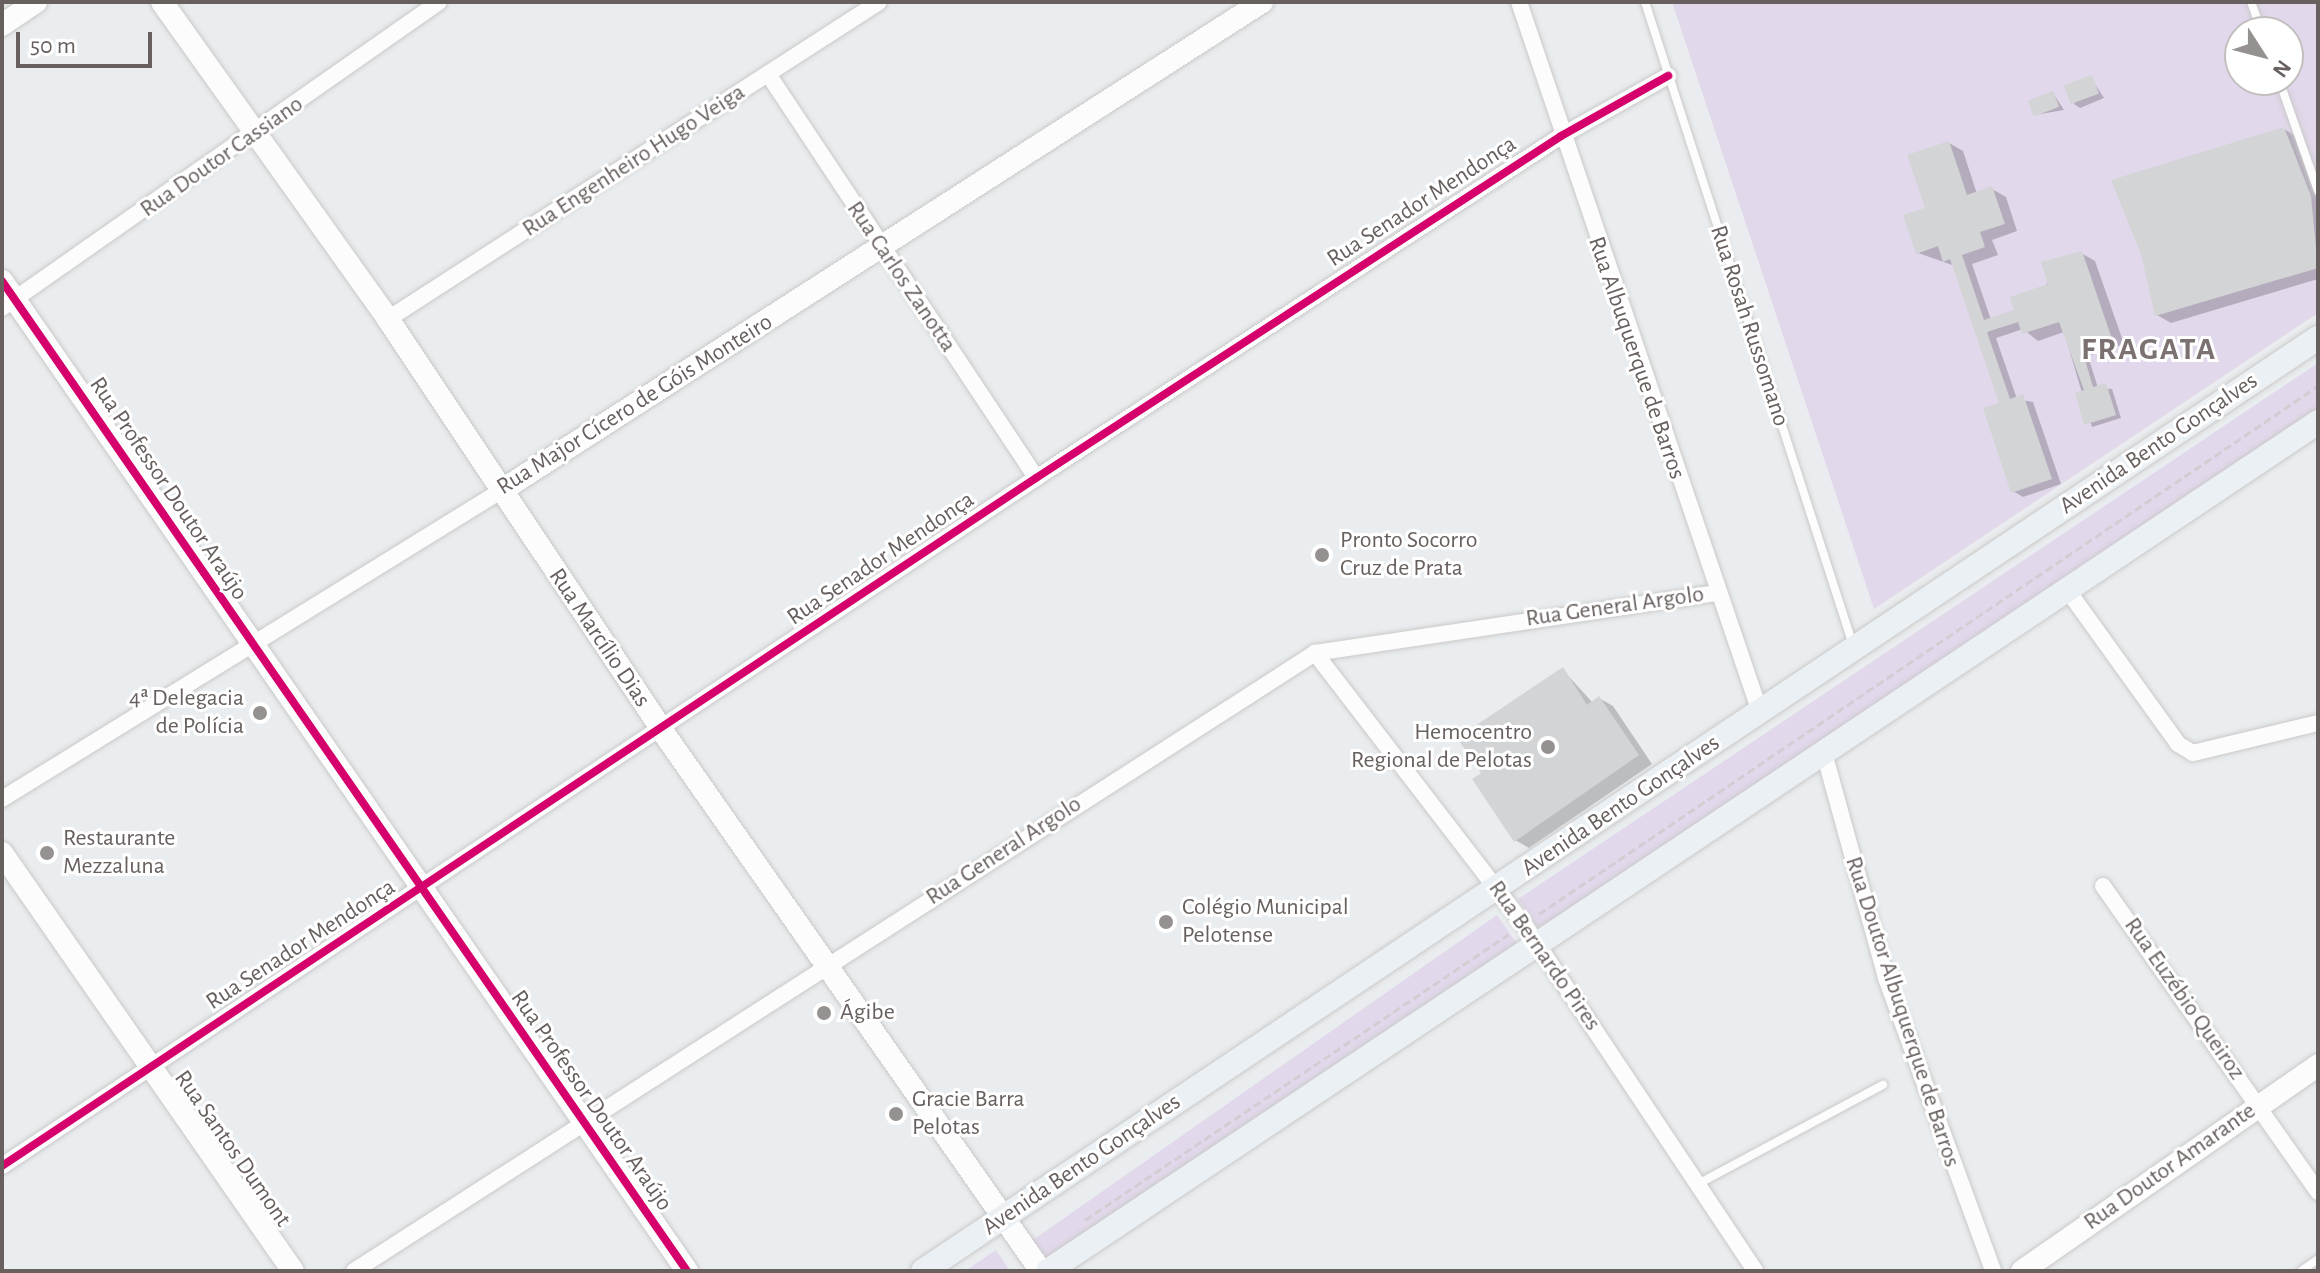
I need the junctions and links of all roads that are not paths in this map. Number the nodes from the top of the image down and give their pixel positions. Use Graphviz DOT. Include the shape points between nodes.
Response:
graph roads {
  1 [pos="36,2"];
  2 [pos="162,2"];
  3 [pos="439,2"];
  4 [pos="879,2"];
  5 [pos="1262,2"];
  6 [pos="1519,2"];
  7 [pos="1645,2"];
  8 [pos="2,25"];
  9 [pos="768,74"];
  10 [pos="1668,76"];
  11 [pos="2285,96"];
  12 [pos="256,135"];
  13 [pos="1561,136"];
  14 [pos="2318,191"];
  15 [pos="881,251"];
  16 [pos="6,296"];
  17 [pos="388,319"];
  18 [pos="2318,338"];
  19 [pos="2318,422"];
  20 [pos="1036,478"];
  21 [pos="499,492"];
  22 [pos="2066,588"];
  23 [pos="1717,593"];
  24 [pos="253,649"];
  25 [pos="1855,650"];
  26 [pos="1315,653"];
  27 [pos="1760,712"];
  28 [pos="2318,723"];
  29 [pos="663,732"];
  30 [pos="1823,749"];
  31 [pos="2,799"];
  32 [pos="2,853"];
  33 [pos="2103,886"];
  34 [pos="1498,888"];
  35 [pos="420,891"];
  36 [pos="1531,933"];
  37 [pos="829,966"];
  38 [pos="2318,1065"];
  39 [pos="151,1067"];
  40 [pos="1883,1085"];
  41 [pos="2258,1104"];
  42 [pos="581,1124"];
  43 [pos="2,1166"];
  44 [pos="1698,1184"];
  45 [pos="2318,1192"];
  46 [pos="1004,1217"];
  47 [pos="2318,1259"];
  48 [pos="293,1271"];
  49 [pos="354,1271"];
  50 [pos="687,1271"];
  51 [pos="923,1271"];
  52 [pos="1041,1271"];
  53 [pos="1048,1271"];
  54 [pos="1755,1271"];
  55 [pos="1993,1271"];
  56 [pos="2022,1271"];
  57 [pos="2301,1271"];
  1 -- 8 [label="street"];
  2 -- 12 [label="street, Rua Marcílio Dias"];
  3 -- 12 [label="street, Rua Doutor Cassiano"];
  4 -- 9 [label="street, Rua Engenheiro Hugo Veiga"];
  5 -- 15 [label="street, Rua Major Cícero de Góis Monteiro"];
  6 -- 13 [label="street, Rua Albuquerque de Barros"];
  7 -- 10 [label="lane, Rua Rosah Russomano"];
  9 -- 15 [label="street, Rua Carlos Zanotta"];
  9 -- 17 [label="street, Rua Engenheiro Hugo Veiga"];
  10 -- 13 [label="street, Rua Senador Mendonça"];
  10 -- 25 [label="lane, Rua Rosah Russomano"];
  11 -- 14 [label="lane"];
  12 -- 16 [label="street, Rua Doutor Cassiano"];
  12 -- 17 [label="street, Rua Marcílio Dias"];
  13 -- 20 [label="street, Rua Senador Mendonça"];
  13 -- 23 [label="street, Rua Albuquerque de Barros"];
  15 -- 20 [label="street, Rua Carlos Zanotta"];
  15 -- 21 [label="street, Rua Major Cícero de Góis Monteiro"];
  16 -- 24 [label="street, Rua Professor Doutor Araújo"];
  17 -- 21 [label="street, Rua Marcílio Dias"];
  18 -- 25 [label="main road, Avenida Bento Gonçalves"];
  19 -- 22 [label="main road"];
  20 -- 29 [label="street, Rua Senador Mendonça"];
  21 -- 24 [label="street, Rua Major Cícero de Góis Monteiro"];
  21 -- 29 [label="street, Rua Marcílio Dias"];
  22 -- 28 [label="street" via="2178,744 2193,753"];
  22 -- 30 [label="main road"];
  23 -- 26 [label="street, Rua General Argolo"];
  23 -- 27 [label="street, Rua Albuquerque de Barros"];
  24 -- 31 [label="street, Rua Major Cícero de Góis Monteiro"];
  24 -- 35 [label="street, Rua Professor Doutor Araújo"];
  25 -- 27 [label="main road, Avenida Bento Gonçalves"];
  26 -- 34 [label="street, Rua Bernardo Pires"];
  26 -- 37 [label="street, Rua General Argolo"];
  27 -- 34 [label="main road, Avenida Bento Gonçalves"];
  29 -- 35 [label="street, Rua Senador Mendonça"];
  29 -- 37 [label="street, Rua Marcílio Dias"];
  30 -- 36 [label="main road"];
  30 -- 55 [label="street, Rua Doutor Albuquerque de Barros" via="1886,978"];
  32 -- 39 [label="street, Rua Santos Dumont"];
  33 -- 41 [label="street, Rua Euzébio Queiroz"];
  34 -- 36 [label="street, Rua Bernardo Pires"];
  34 -- 46 [label="main road, Avenida Bento Gonçalves"];
  35 -- 39 [label="street, Rua Senador Mendonça"];
  35 -- 42 [label="street, Rua Professor Doutor Araújo"];
  36 -- 44 [label="street, Rua Bernardo Pires"];
  36 -- 53 [label="main road"];
  37 -- 42 [label="street, Rua General Argolo"];
  37 -- 46 [label="street, Rua Marcílio Dias"];
  38 -- 41 [label="street, Rua Doutor Amarante"];
  39 -- 43 [label="street, Rua Senador Mendonça"];
  39 -- 48 [label="street, Rua Santos Dumont"];
  40 -- 44 [label="lane"];
  41 -- 45 [label="street, Rua Euzébio Queiroz"];
  41 -- 56 [label="street, Rua Doutor Amarante"];
  42 -- 49 [label="street, Rua General Argolo"];
  42 -- 50 [label="street, Rua Professor Doutor Araújo"];
  44 -- 54 [label="street, Rua Bernardo Pires"];
  46 -- 51 [label="main road, Avenida Bento Gonçalves"];
  46 -- 52 [label="street, Rua Marcílio Dias"];
  47 -- 57 [label="lane"];
}
